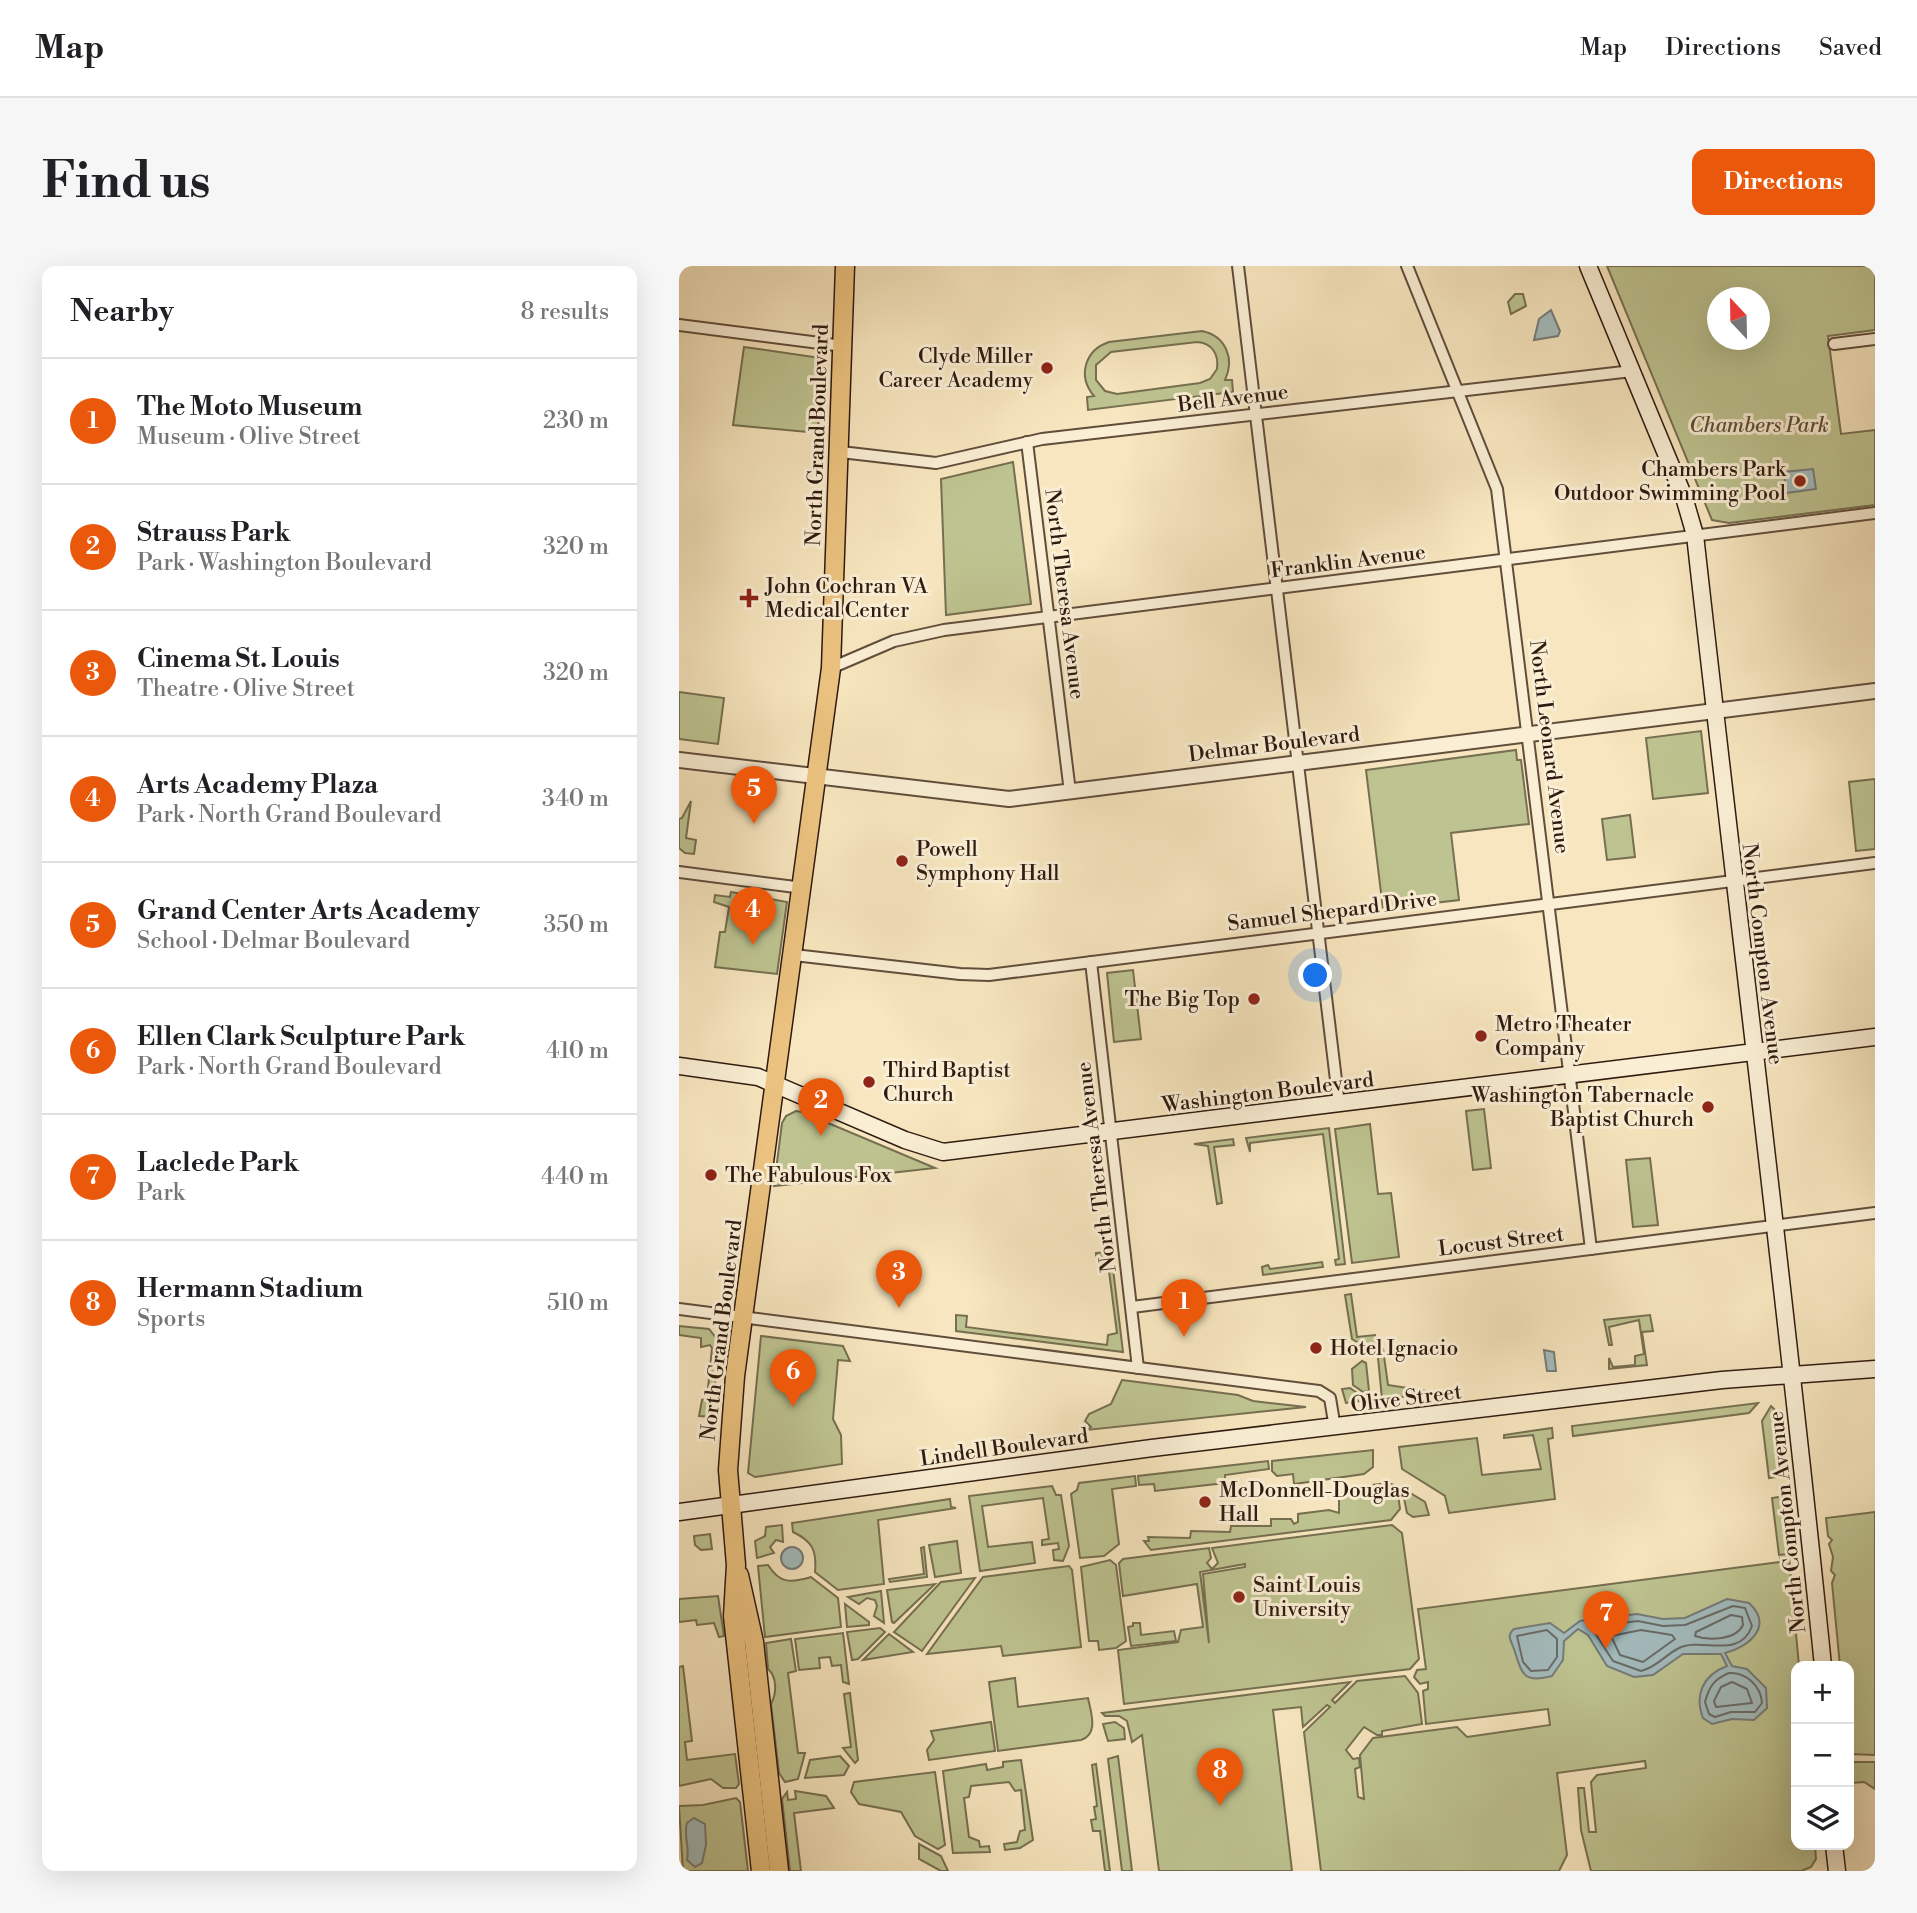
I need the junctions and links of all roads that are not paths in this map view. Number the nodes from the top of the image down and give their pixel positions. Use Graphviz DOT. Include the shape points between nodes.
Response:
graph roads {
  1 [pos="845,266"];
  2 [pos="1238,266"];
  3 [pos="1407,266"];
  4 [pos="1588,266"];
  5 [pos="679,325"];
  6 [pos="1875,339"];
  7 [pos="1834,344"];
  8 [pos="842,346"];
  9 [pos="1632,370"];
  10 [pos="1459,391"];
  11 [pos="1255,415"];
  12 [pos="1027,442"];
  13 [pos="841,452"];
  14 [pos="1875,513"];
  15 [pos="1695,535"];
  16 [pos="1507,562"];
  17 [pos="1278,589"];
  18 [pos="1049,618"];
  19 [pos="831,668"];
  20 [pos="1875,691"];
  21 [pos="1715,710"];
  22 [pos="1528,733"];
  23 [pos="679,760"];
  24 [pos="1300,762"];
  25 [pos="818,778"];
  26 [pos="1070,792"];
  27 [pos="1875,863"];
  28 [pos="679,872"];
  29 [pos="1733,880"];
  30 [pos="803,888"];
  31 [pos="1550,903"];
  32 [pos="1318,933"];
  33 [pos="794,955"];
  34 [pos="1091,962"];
  35 [pos="1875,1037"];
  36 [pos="1754,1052"];
  37 [pos="679,1066"];
  38 [pos="1570,1075"];
  39 [pos="776,1085"];
  40 [pos="1339,1105"];
  41 [pos="1111,1133"];
  42 [pos="1875,1213"];
  43 [pos="1776,1226"];
  44 [pos="1591,1249"];
  45 [pos="1132,1307"];
  46 [pos="679,1309"];
  47 [pos="744,1317"];
  48 [pos="1138,1368"];
  49 [pos="1875,1369"];
  50 [pos="1794,1374"];
  51 [pos="1335,1428"];
  52 [pos="729,1505"];
  53 [pos="679,1512"];
  54 [pos="736,1565"];
  55 [pos="1823,1661"];
  56 [pos="1835,1850"];
  57 [pos="761,1871"];
  58 [pos="779,1871"];
  59 [pos="1837,1871"];
  1 -- 8 [label="main road, North Grand Boulevard"];
  2 -- 11 [label="street"];
  3 -- 10 [label="street, North Leonard Avenue"];
  4 -- 9 [label="main road, North Compton Avenue"];
  5 -- 8 [label="street"];
  6 -- 7 [label="street"];
  8 -- 13 [label="main road, North Grand Boulevard"];
  9 -- 10 [label="street, Bell Avenue"];
  9 -- 15 [label="main road, North Compton Avenue"];
  10 -- 11 [label="street, Bell Avenue"];
  10 -- 16 [label="street, North Leonard Avenue" via="1497,489"];
  11 -- 12 [label="street, Bell Avenue"];
  11 -- 17 [label="street"];
  12 -- 13 [label="street, Bell Avenue" via="936,463"];
  12 -- 18 [label="street, North Theresa Avenue"];
  13 -- 19 [label="main road, North Grand Boulevard"];
  14 -- 15 [label="street, Franklin Avenue"];
  15 -- 16 [label="street, Franklin Avenue"];
  15 -- 21 [label="main road, North Compton Avenue"];
  16 -- 17 [label="street, Franklin Avenue"];
  16 -- 22 [label="street, North Leonard Avenue"];
  17 -- 18 [label="street, Franklin Avenue"];
  17 -- 24 [label="street"];
  18 -- 19 [label="street, Franklin Avenue" via="921,634 868,650"];
  18 -- 26 [label="street, North Theresa Avenue"];
  19 -- 25 [label="main road, North Grand Boulevard"];
  20 -- 21 [label="street, Delmar Boulevard"];
  21 -- 22 [label="street, Delmar Boulevard"];
  21 -- 29 [label="main road, North Compton Avenue"];
  22 -- 24 [label="street, Delmar Boulevard"];
  22 -- 31 [label="street, North Leonard Avenue"];
  23 -- 25 [label="street, Delmar Boulevard"];
  24 -- 26 [label="street, Delmar Boulevard"];
  24 -- 32 [label="street"];
  25 -- 26 [label="street, Delmar Boulevard" via="998,800"];
  25 -- 30 [label="main road, North Grand Boulevard"];
  27 -- 29 [label="street, Samuel Shepard Drive"];
  28 -- 30 [label="street"];
  29 -- 31 [label="street, Samuel Shepard Drive"];
  29 -- 36 [label="main road, North Compton Avenue"];
  30 -- 33 [label="main road, North Grand Boulevard"];
  31 -- 32 [label="street, Samuel Shepard Drive"];
  31 -- 38 [label="street, North Leonard Avenue"];
  32 -- 34 [label="street, Samuel Shepard Drive"];
  32 -- 40 [label="street"];
  33 -- 34 [label="street, Samuel Shepard Drive" via="969,975"];
  33 -- 39 [label="main road, North Grand Boulevard"];
  34 -- 41 [label="street, North Theresa Avenue"];
  35 -- 36 [label="main road, Washington Boulevard"];
  36 -- 38 [label="main road, Washington Boulevard"];
  36 -- 43 [label="main road, North Compton Avenue"];
  37 -- 39 [label="main road, Washington Boulevard" via="751,1076"];
  38 -- 40 [label="main road, Washington Boulevard"];
  38 -- 44 [label="street, North Leonard Avenue"];
  39 -- 41 [label="main road, Washington Boulevard" via="943,1153"];
  39 -- 47 [label="main road, North Grand Boulevard"];
  40 -- 41 [label="main road, Washington Boulevard"];
  41 -- 45 [label="street, North Theresa Avenue"];
  42 -- 43 [label="street, Locust Street"];
  43 -- 44 [label="street, Locust Street"];
  43 -- 50 [label="main road, North Compton Avenue"];
  44 -- 45 [label="street, Locust Street"];
  45 -- 48 [label="street, North Theresa Avenue"];
  46 -- 47 [label="street, Olive Street"];
  47 -- 48 [label="street, Olive Street"];
  47 -- 52 [label="main road, North Grand Boulevard" via="731,1413"];
  48 -- 51 [label="street, Olive Street" via="1323,1392 1331,1401"];
  49 -- 50 [label="main road, Olive Street"];
  50 -- 51 [label="main road, Olive Street"];
  50 -- 55 [label="main road, North Compton Avenue"];
  51 -- 52 [label="main road, Lindell Boulevard"];
  52 -- 53 [label="main road, Lindell Boulevard"];
  52 -- 54 [label="main road, North Grand Boulevard"];
  54 -- 57 [label="main road, North Grand Boulevard" via="733,1616"];
  54 -- 58 [label="main road, North Grand Boulevard" via="751,1621"];
  56 -- 59 [label="main road"];
}
